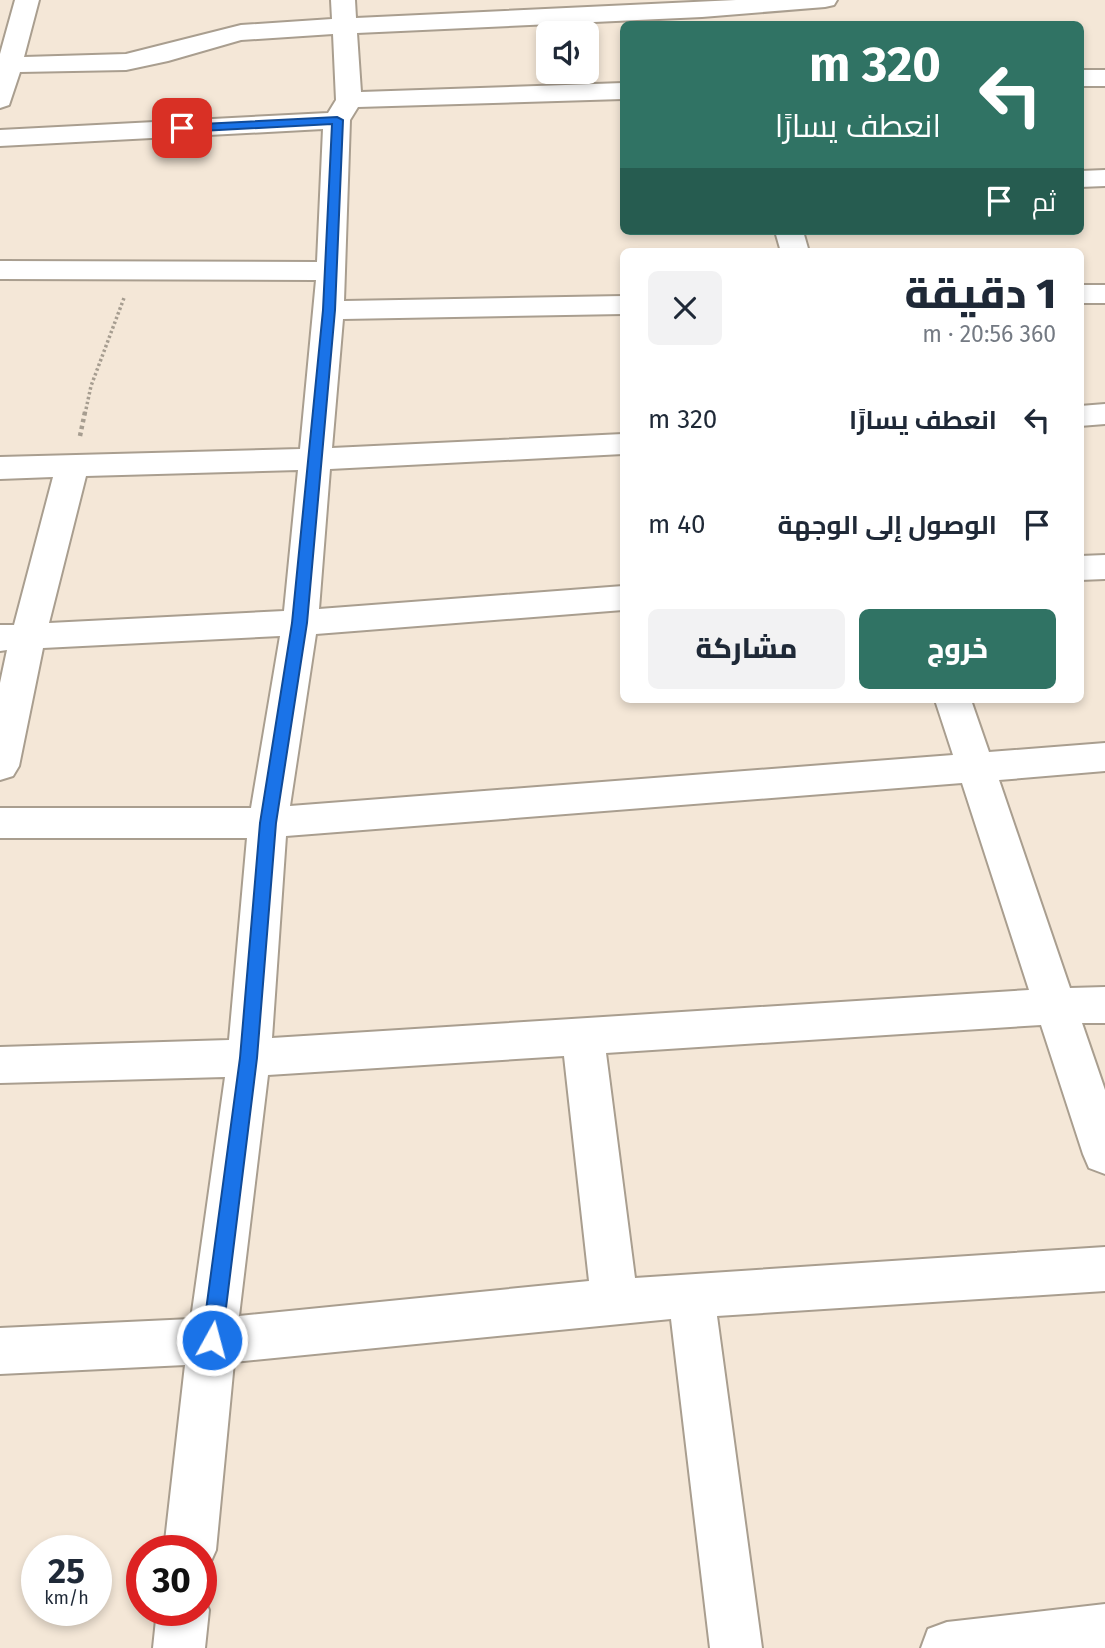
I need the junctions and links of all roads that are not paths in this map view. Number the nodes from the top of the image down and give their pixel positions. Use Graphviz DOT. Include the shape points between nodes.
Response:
graph roads {
  1 [pos="27,0"];
  2 [pos="825,0"];
  3 [pos="703,11"];
  4 [pos="343,14"];
  5 [pos="5,65"];
  6 [pos="1084,78"];
  7 [pos="1105,78"];
  8 [pos="620,91"];
  9 [pos="0,100"];
  10 [pos="343,110"];
  11 [pos="0,138"];
  12 [pos="1105,178"];
  13 [pos="1084,179"];
  14 [pos="0,270"];
  15 [pos="331,271"];
  16 [pos="1084,294"];
  17 [pos="1105,294"];
  18 [pos="620,305"];
  19 [pos="329,310"];
  20 [pos="1105,414"];
  21 [pos="1084,416"];
  22 [pos="620,444"];
  23 [pos="316,458"];
  24 [pos="74,464"];
  25 [pos="0,468"];
  26 [pos="1105,567"];
  27 [pos="1084,568"];
  28 [pos="620,598"];
  29 [pos="300,623"];
  30 [pos="14,637"];
  31 [pos="954,703"];
  32 [pos="1105,757"];
  33 [pos="0,766"];
  34 [pos="977,766"];
  35 [pos="0,823"];
  36 [pos="268,823"];
  37 [pos="1105,1005"];
  38 [pos="1056,1006"];
  39 [pos="583,1036"];
  40 [pos="248,1058"];
  41 [pos="0,1065"];
  42 [pos="1105,1154"];
  43 [pos="1105,1269"];
  44 [pos="691,1295"];
  45 [pos="615,1301"];
  46 [pos="212,1340"];
  47 [pos="0,1352"];
  48 [pos="192,1535"];
  49 [pos="181,1626"];
  50 [pos="1105,1630"];
  51 [pos="179,1648"];
  52 [pos="736,1648"];
  53 [pos="947,1648"];
  1 -- 5 [label="street"];
  2 -- 3 [label="street"];
  3 -- 4 [label="street"];
  4 -- 5 [label="street" via="233,33 125,62"];
  4 -- 10 [label="street"];
  5 -- 9 [label="street"];
  6 -- 7 [label="street"];
  8 -- 10 [label="street"];
  10 -- 11 [label="street"];
  10 -- 15 [label="street"];
  12 -- 13 [label="street"];
  14 -- 15 [label="street"];
  15 -- 19 [label="street"];
  16 -- 17 [label="street"];
  18 -- 19 [label="street"];
  19 -- 23 [label="street"];
  20 -- 21 [label="street"];
  22 -- 23 [label="street"];
  23 -- 24 [label="street"];
  23 -- 29 [label="street"];
  24 -- 25 [label="street"];
  24 -- 30 [label="street"];
  26 -- 27 [label="street"];
  28 -- 29 [label="street"];
  29 -- 30 [label="street"];
  29 -- 36 [label="street"];
  30 -- 33 [label="street"];
  31 -- 34 [label="street"];
  32 -- 34 [label="street"];
  34 -- 36 [label="street"];
  34 -- 38 [label="street"];
  35 -- 36 [label="street"];
  36 -- 40 [label="street"];
  37 -- 38 [label="street"];
  38 -- 39 [label="street"];
  38 -- 42 [label="street"];
  39 -- 40 [label="street"];
  39 -- 45 [label="street"];
  40 -- 41 [label="street"];
  40 -- 46 [label="street"];
  43 -- 44 [label="street"];
  44 -- 45 [label="street"];
  44 -- 52 [label="street"];
  45 -- 46 [label="street"];
  46 -- 47 [label="street"];
  46 -- 48 [label="street"];
  49 -- 51 [label="street"];
  50 -- 53 [label="street"];
}
